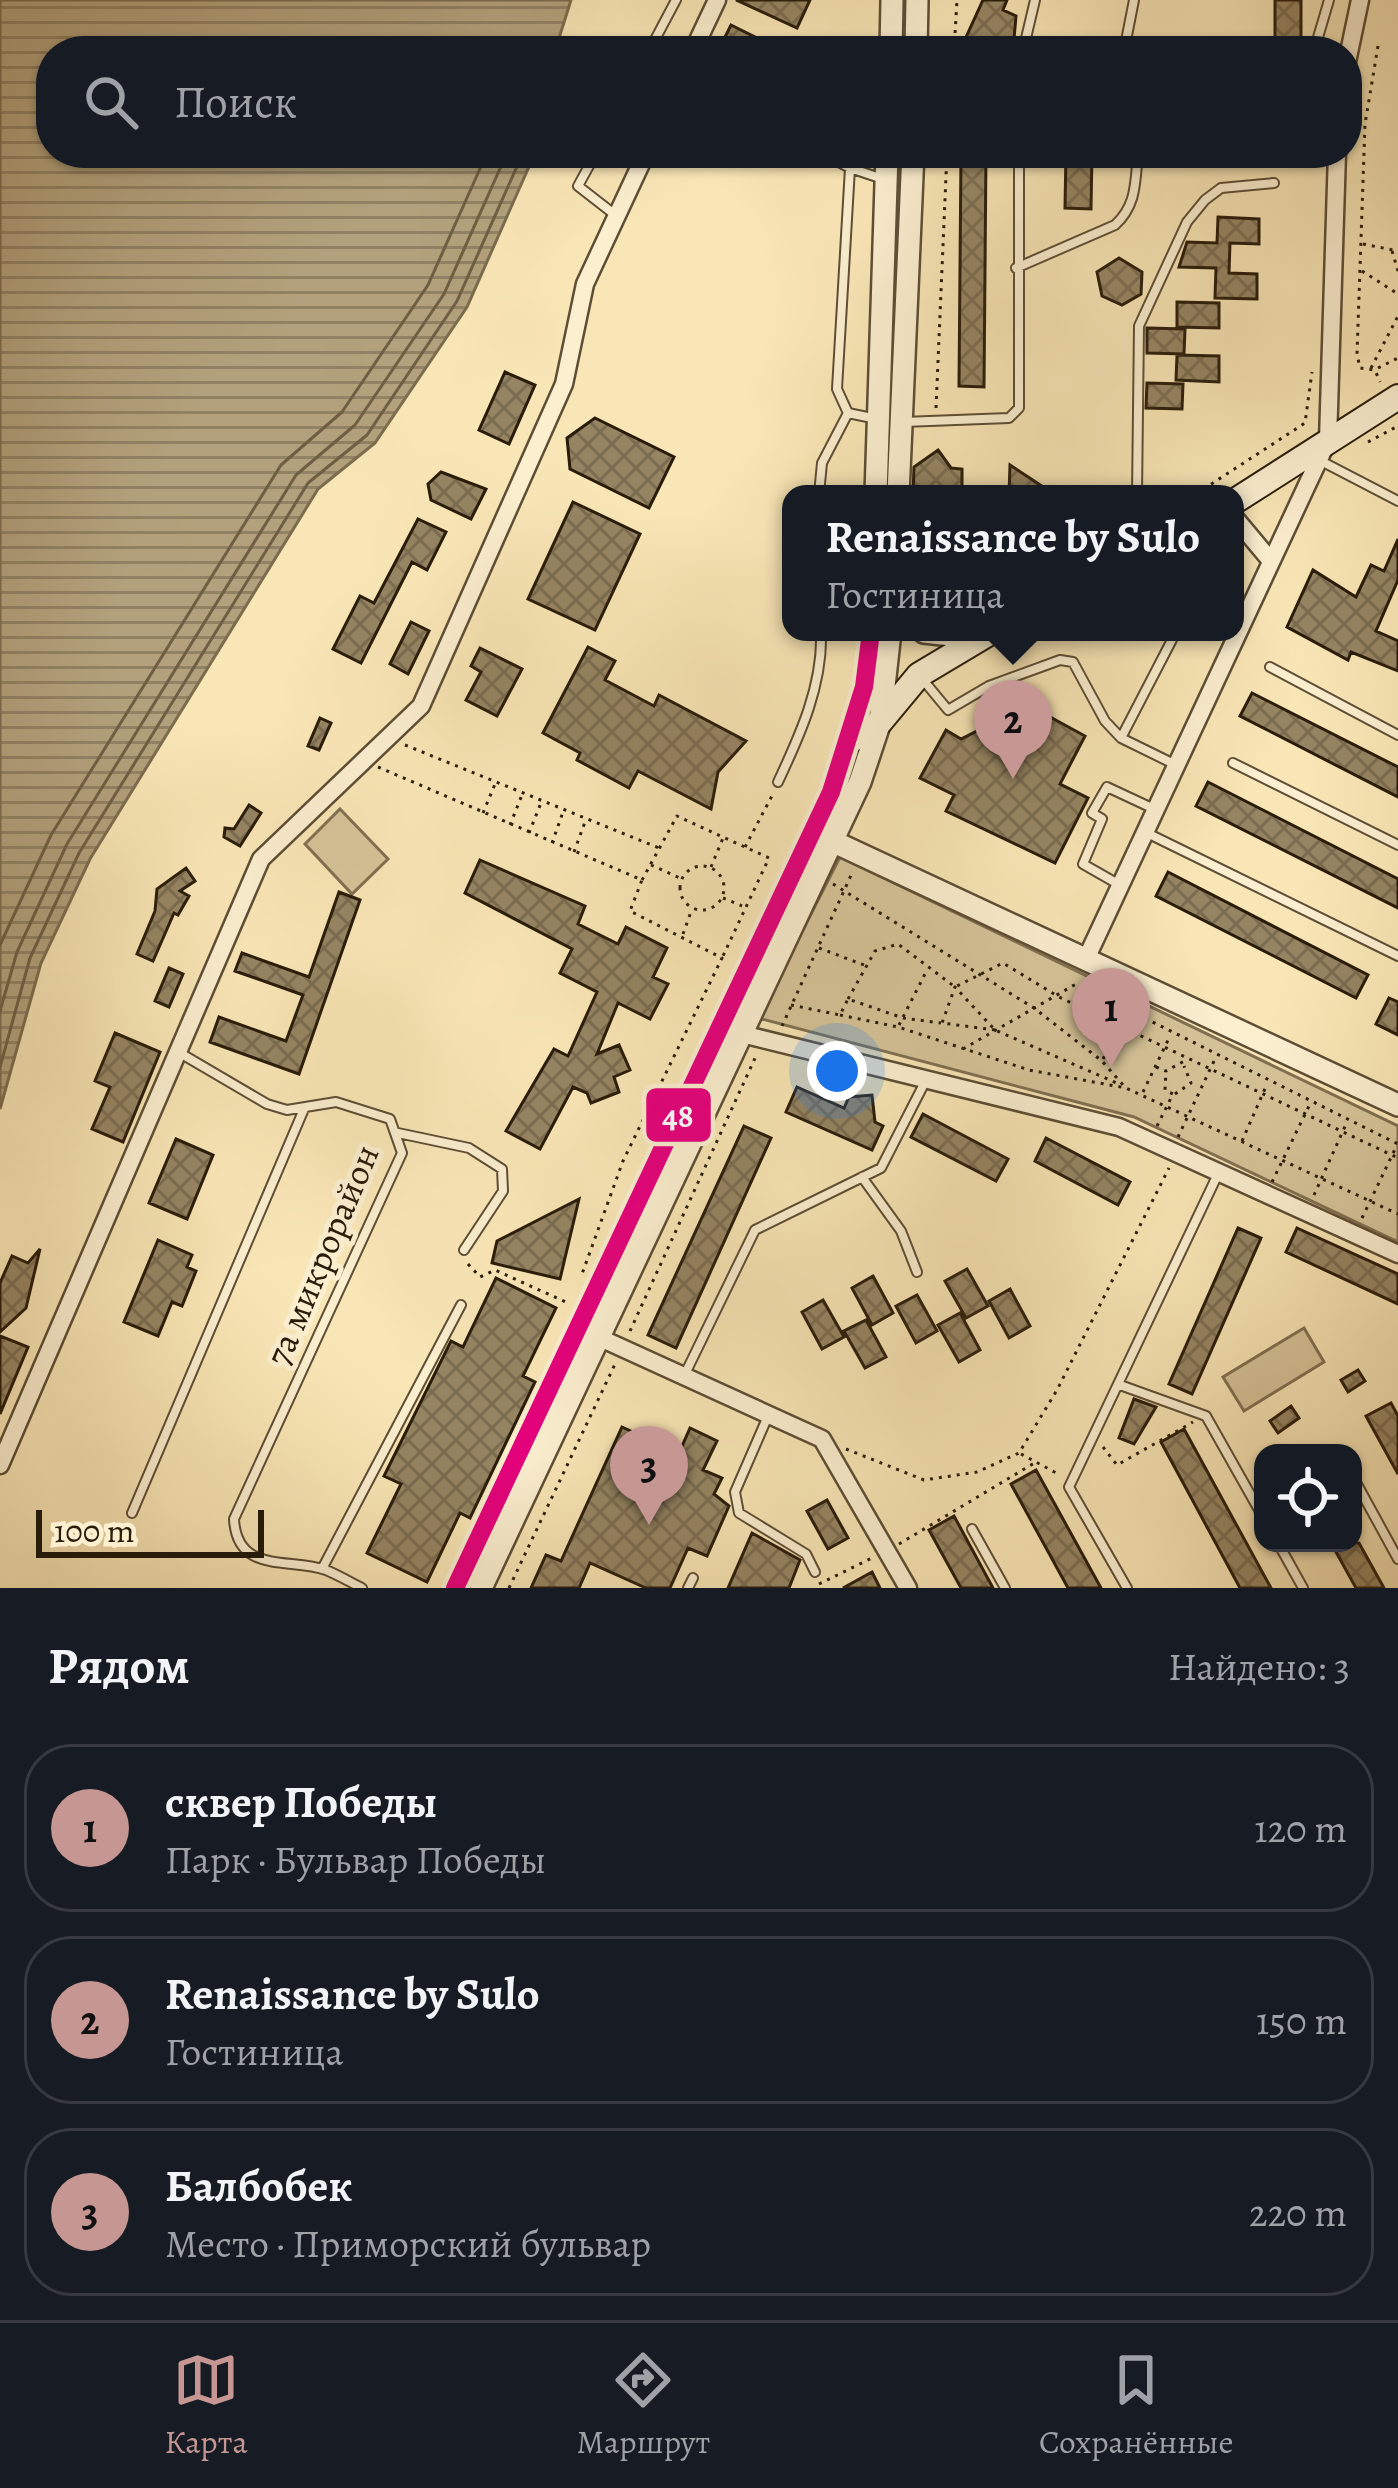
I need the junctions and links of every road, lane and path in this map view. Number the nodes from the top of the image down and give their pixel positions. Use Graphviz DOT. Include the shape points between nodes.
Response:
graph roads {
  1 [pos="676,0"];
  2 [pos="717,0"];
  3 [pos="892,0"];
  4 [pos="917,0"];
  5 [pos="957,0"];
  6 [pos="1035,0"];
  7 [pos="1134,0"];
  8 [pos="1329,0"];
  9 [pos="1360,0"];
  10 [pos="658,36"];
  11 [pos="700,36"];
  12 [pos="891,36"];
  13 [pos="916,36"];
  14 [pos="955,36"];
  15 [pos="1026,36"];
  16 [pos="1127,36"];
  17 [pos="1318,36"];
  18 [pos="1352,36"];
  19 [pos="1378,46"];
  20 [pos="588,168"];
  21 [pos="639,168"];
  22 [pos="850,168"];
  23 [pos="886,168"];
  24 [pos="912,168"];
  25 [pos="946,168"];
  26 [pos="1019,168"];
  27 [pos="1136,168"];
  28 [pos="1336,168"];
  29 [pos="886,180"];
  30 [pos="1274,183"];
  31 [pos="617,215"];
  32 [pos="1361,244"];
  33 [pos="1395,250"];
  34 [pos="1016,268"];
  35 [pos="1360,270"];
  36 [pos="1398,272"];
  37 [pos="1398,294"];
  38 [pos="1398,316"];
  39 [pos="1398,358"];
  40 [pos="1360,368"];
  41 [pos="1330,370"];
  42 [pos="1373,370"];
  43 [pos="1395,408"];
  44 [pos="848,413"];
  45 [pos="902,421"];
  46 [pos="1358,446"];
  47 [pos="1325,451"];
  48 [pos="820,485"];
  49 [pos="879,485"];
  50 [pos="898,485"];
  51 [pos="1136,485"];
  52 [pos="1210,485"];
  53 [pos="1244,496"];
  54 [pos="1398,501"];
  55 [pos="1244,529"];
  56 [pos="1271,562"];
  57 [pos="1244,618"];
  58 [pos="821,641"];
  59 [pos="871,641"];
  60 [pos="889,641"];
  61 [pos="975,641"];
  62 [pos="1171,641"];
  63 [pos="1233,641"];
  64 [pos="1270,667"];
  65 [pos="919,675"];
  66 [pos="880,722"];
  67 [pos="1398,734"];
  68 [pos="390,738"];
  69 [pos="1121,739"];
  70 [pos="848,742"];
  71 [pos="367,761"];
  72 [pos="1174,764"];
  73 [pos="1233,764"];
  74 [pos="496,782"];
  75 [pos="778,782"];
  76 [pos="522,793"];
  77 [pos="542,801"];
  78 [pos="1154,809"];
  79 [pos="564,811"];
  80 [pos="484,813"];
  81 [pos="586,820"];
  82 [pos="510,824"];
  83 [pos="1144,832"];
  84 [pos="529,833"];
  85 [pos="822,836"];
  86 [pos="722,838"];
  87 [pos="552,843"];
  88 [pos="1398,845"];
  89 [pos="658,848"];
  90 [pos="745,849"];
  91 [pos="574,852"];
  92 [pos="861,853"];
  93 [pos="649,864"];
  94 [pos="711,868"];
  95 [pos="682,879"];
  96 [pos="642,880"];
  97 [pos="1120,884"];
  98 [pos="844,889"];
  99 [pos="722,897"];
  100 [pos="693,908"];
  101 [pos="745,908"];
  102 [pos="682,937"];
  103 [pos="818,947"];
  104 [pos="1398,956"];
  105 [pos="722,958"];
  106 [pos="1086,959"];
  107 [pos="864,965"];
  108 [pos="928,968"];
  109 [pos="980,976"];
  110 [pos="955,987"];
  111 [pos="1059,997"];
  112 [pos="848,999"];
  113 [pos="791,1005"];
  114 [pos="1034,1008"];
  115 [pos="1127,1012"];
  116 [pos="840,1015"];
  117 [pos="903,1018"];
  118 [pos="942,1023"];
  119 [pos="898,1027"];
  120 [pos="1120,1027"];
  121 [pos="995,1030"];
  122 [pos="731,1031"];
  123 [pos="1171,1034"];
  124 [pos="769,1041"];
  125 [pos="1164,1048"];
  126 [pos="176,1050"];
  127 [pos="962,1050"];
  128 [pos="1216,1057"];
  129 [pos="1188,1059"];
  130 [pos="1102,1061"];
  131 [pos="1155,1066"];
  132 [pos="1184,1066"];
  133 [pos="1210,1070"];
  134 [pos="1166,1071"];
  135 [pos="926,1079"];
  136 [pos="1268,1082"];
  137 [pos="1191,1083"];
  138 [pos="1126,1088"];
  139 [pos="1202,1088"];
  140 [pos="1173,1094"];
  141 [pos="1142,1095"];
  142 [pos="1262,1095"];
  143 [pos="1311,1102"];
  144 [pos="1398,1106"];
  145 [pos="1167,1107"];
  146 [pos="304,1108"];
  147 [pos="1306,1115"];
  148 [pos="1189,1117"];
  149 [pos="1348,1120"];
  150 [pos="1156,1127"];
  151 [pos="1343,1132"];
  152 [pos="398,1133"];
  153 [pos="1241,1141"];
  154 [pos="1398,1144"];
  155 [pos="1174,1152"];
  156 [pos="1391,1155"];
  157 [pos="1398,1158"];
  158 [pos="1283,1160"];
  159 [pos="1219,1172"];
  160 [pos="862,1177"];
  161 [pos="1322,1178"];
  162 [pos="1267,1194"];
  163 [pos="1370,1201"];
  164 [pos="1307,1212"];
  165 [pos="1398,1214"];
  166 [pos="1355,1234"];
  167 [pos="464,1250"];
  168 [pos="1398,1254"];
  169 [pos="917,1272"];
  170 [pos="461,1305"];
  171 [pos="598,1336"];
  172 [pos="623,1348"];
  173 [pos="684,1376"];
  174 [pos="1120,1385"];
  175 [pos="768,1414"];
  176 [pos="1206,1416"];
  177 [pos="9,1427"];
  178 [pos="1097,1436"];
  179 [pos="822,1439"];
  180 [pos="1019,1453"];
  181 [pos="1036,1462"];
  182 [pos="0,1465"];
  183 [pos="1071,1481"];
  184 [pos="1362,1493"];
  185 [pos="1254,1501"];
  186 [pos="132,1513"];
  187 [pos="972,1529"];
  188 [pos="886,1551"];
  189 [pos="1283,1552"];
  190 [pos="1398,1559"];
  191 [pos="322,1568"];
  192 [pos="815,1572"];
  193 [pos="474,1584"];
  194 [pos="819,1584"];
  195 [pos="362,1588"];
  196 [pos="509,1588"];
  197 [pos="908,1588"];
  198 [pos="1005,1588"];
  199 [pos="1126,1588"];
  200 [pos="1304,1588"];
  1 -- 10 [label="lane"];
  2 -- 11 [label="street"];
  3 -- 12 [label="street"];
  4 -- 13 [label="street"];
  5 -- 14 [label="path"];
  6 -- 15 [label="lane"];
  7 -- 16 [label="lane"];
  8 -- 17 [label="lane"];
  9 -- 18 [label="street"];
  19 -- 32 [label="path" via="1365,124"];
  20 -- 31 [label="lane" via="578,186"];
  21 -- 31 [label="street"];
  22 -- 29 [label="lane"];
  22 -- 44 [label="lane" via="837,389"];
  23 -- 29 [label="street"];
  24 -- 45 [label="street"];
  25 -- 45 [label="path" via="938,406"];
  26 -- 34 [label="lane"];
  27 -- 34 [label="lane" via="1133,202 1115,225"];
  28 -- 41 [label="street"];
  29 -- 45 [label="street"];
  30 -- 51 [label="lane" via="1221,188 1205,200 1139,326"];
  31 -- 68 [label="street" via="585,284 564,383 422,706"];
  32 -- 33 [label="path"];
  32 -- 35 [label="path"];
  33 -- 36 [label="path"];
  34 -- 45 [label="lane" via="1019,409 1009,418"];
  35 -- 37 [label="path"];
  35 -- 40 [label="path"];
  38 -- 42 [label="path"];
  39 -- 42 [label="path"];
  40 -- 41 [label="path"];
  40 -- 42 [label="path"];
  41 -- 47 [label="street"];
  41 -- 52 [label="path" via="1310,373 1305,423"];
  42 -- 43 [label="path"];
  43 -- 46 [label="path"];
  43 -- 47 [label="main road"];
  44 -- 45 [label="lane"];
  44 -- 48 [label="lane" via="822,463"];
  45 -- 49 [label="street"];
  45 -- 50 [label="street"];
  47 -- 53 [label="main road"];
  47 -- 54 [label="lane"];
  47 -- 56 [label="street"];
  55 -- 56 [label="street"];
  56 -- 57 [label="street"];
  58 -- 75 [label="lane" via="805,725"];
  59 -- 70 [label="street"];
  60 -- 66 [label="street"];
  61 -- 65 [label="main road"];
  62 -- 69 [label="lane"];
  63 -- 72 [label="street"];
  64 -- 67 [label="lane"];
  65 -- 66 [label="main road"];
  65 -- 69 [label="lane" via="948,710 989,686 1060,659 1073,662"];
  66 -- 70 [label="main road"];
  66 -- 85 [label="street"];
  68 -- 71 [label="street"];
  68 -- 74 [label="path"];
  69 -- 72 [label="lane"];
  70 -- 85 [label="street"];
  71 -- 80 [label="path"];
  71 -- 126 [label="street" via="261,859"];
  72 -- 78 [label="street"];
  73 -- 88 [label="lane"];
  74 -- 76 [label="path"];
  74 -- 80 [label="path"];
  75 -- 90 [label="path"];
  76 -- 77 [label="path"];
  76 -- 82 [label="path"];
  77 -- 79 [label="path"];
  77 -- 84 [label="path"];
  78 -- 83 [label="street"];
  78 -- 97 [label="lane" via="1107,787 1092,813 1102,819 1083,864"];
  79 -- 81 [label="path"];
  79 -- 87 [label="path"];
  80 -- 82 [label="path"];
  81 -- 89 [label="path"];
  81 -- 91 [label="path"];
  82 -- 84 [label="path"];
  83 -- 97 [label="street"];
  83 -- 104 [label="lane"];
  84 -- 87 [label="path"];
  85 -- 92 [label="street"];
  85 -- 122 [label="street"];
  86 -- 89 [label="path" via="676,816"];
  86 -- 90 [label="path"];
  86 -- 94 [label="path"];
  87 -- 91 [label="path"];
  89 -- 93 [label="path"];
  90 -- 101 [label="path" via="769,858"];
  91 -- 96 [label="path"];
  92 -- 98 [label="path"];
  92 -- 106 [label="street"];
  93 -- 95 [label="path"];
  93 -- 96 [label="path"];
  94 -- 95 [label="path" via="692,868"];
  94 -- 99 [label="path" via="723,882"];
  95 -- 100 [label="path" via="681,894"];
  96 -- 102 [label="path" via="630,911"];
  97 -- 106 [label="street"];
  98 -- 103 [label="path"];
  98 -- 109 [label="path"];
  99 -- 100 [label="path" via="711,908"];
  99 -- 101 [label="path"];
  100 -- 102 [label="path"];
  101 -- 105 [label="path"];
  102 -- 105 [label="path"];
  103 -- 107 [label="path"];
  103 -- 113 [label="path"];
  105 -- 167 [label="path" via="623,1160 571,1304 495,1270 480,1277"];
  106 -- 144 [label="street"];
  107 -- 108 [label="path" via="875,951 898,944"];
  107 -- 112 [label="path"];
  108 -- 110 [label="path"];
  108 -- 117 [label="path"];
  109 -- 110 [label="path"];
  109 -- 111 [label="path" via="1003,963"];
  109 -- 114 [label="path"];
  110 -- 118 [label="path"];
  110 -- 121 [label="path"];
  111 -- 114 [label="path"];
  111 -- 115 [label="path" via="1076,984"];
  111 -- 120 [label="path"];
  112 -- 116 [label="path"];
  112 -- 117 [label="path"];
  113 -- 116 [label="path"];
  113 -- 124 [label="path"];
  114 -- 121 [label="path"];
  114 -- 130 [label="path"];
  115 -- 120 [label="path"];
  115 -- 123 [label="path"];
  116 -- 119 [label="path"];
  117 -- 118 [label="path"];
  117 -- 119 [label="path"];
  118 -- 121 [label="path"];
  119 -- 127 [label="path"];
  120 -- 125 [label="path"];
  120 -- 130 [label="path"];
  121 -- 127 [label="path"];
  121 -- 138 [label="path"];
  122 -- 124 [label="street"];
  122 -- 171 [label="street"];
  122 -- 193 [label="street"];
  123 -- 125 [label="path"];
  123 -- 128 [label="path"];
  124 -- 135 [label="street"];
  124 -- 172 [label="path"];
  125 -- 129 [label="path"];
  125 -- 131 [label="path"];
  126 -- 146 [label="lane, 7а микрорайон" via="267,1104"];
  126 -- 177 [label="street"];
  127 -- 138 [label="path"];
  128 -- 133 [label="path"];
  128 -- 136 [label="path"];
  129 -- 132 [label="path"];
  129 -- 133 [label="path"];
  130 -- 138 [label="path"];
  131 -- 134 [label="path"];
  131 -- 141 [label="path"];
  132 -- 134 [label="path"];
  132 -- 137 [label="path"];
  133 -- 139 [label="path"];
  133 -- 142 [label="path"];
  134 -- 140 [label="path" via="1165,1090"];
  135 -- 155 [label="street" via="1119,1126"];
  135 -- 160 [label="lane" via="881,1168"];
  136 -- 142 [label="path"];
  136 -- 143 [label="path"];
  137 -- 139 [label="path"];
  137 -- 140 [label="path"];
  138 -- 141 [label="path"];
  139 -- 148 [label="path"];
  140 -- 145 [label="path"];
  141 -- 145 [label="path"];
  142 -- 147 [label="path"];
  142 -- 153 [label="path"];
  143 -- 147 [label="path"];
  143 -- 149 [label="path"];
  145 -- 148 [label="path"];
  145 -- 150 [label="path"];
  146 -- 152 [label="lane, 7а микрорайон" via="336,1102 390,1120"];
  146 -- 186 [label="lane"];
  147 -- 151 [label="path"];
  147 -- 158 [label="path"];
  148 -- 153 [label="path"];
  148 -- 155 [label="path"];
  149 -- 151 [label="path"];
  149 -- 154 [label="path"];
  151 -- 156 [label="path"];
  151 -- 161 [label="path"];
  152 -- 167 [label="lane" via="469,1148 502,1169 503,1191"];
  152 -- 191 [label="lane, 7а микрорайон" via="402,1153 234,1519 246,1550 268,1565"];
  153 -- 158 [label="path"];
  154 -- 156 [label="path"];
  155 -- 159 [label="street"];
  155 -- 180 [label="path"];
  156 -- 157 [label="path"];
  156 -- 163 [label="path"];
  158 -- 161 [label="path"];
  158 -- 162 [label="path"];
  159 -- 162 [label="street"];
  159 -- 174 [label="lane"];
  160 -- 169 [label="lane" via="901,1231"];
  160 -- 173 [label="lane" via="754,1230"];
  161 -- 163 [label="path"];
  161 -- 164 [label="path"];
  162 -- 164 [label="street"];
  163 -- 165 [label="path"];
  163 -- 166 [label="path"];
  164 -- 166 [label="street"];
  166 -- 168 [label="street"];
  170 -- 191 [label="lane"];
  171 -- 172 [label="street"];
  171 -- 193 [label="street"];
  172 -- 173 [label="street"];
  172 -- 196 [label="path"];
  173 -- 175 [label="street"];
  174 -- 176 [label="lane"];
  174 -- 178 [label="lane"];
  175 -- 179 [label="street"];
  175 -- 192 [label="lane" via="735,1492 739,1513 806,1554"];
  176 -- 178 [label="path" via="1117,1465"];
  176 -- 185 [label="lane"];
  177 -- 182 [label="street"];
  178 -- 183 [label="lane"];
  179 -- 180 [label="path" via="925,1480 977,1472"];
  179 -- 188 [label="street"];
  180 -- 181 [label="path"];
  181 -- 183 [label="path"];
  181 -- 188 [label="path"];
  183 -- 199 [label="lane"];
  184 -- 190 [label="lane"];
  187 -- 198 [label="lane"];
  188 -- 194 [label="path"];
  188 -- 197 [label="street"];
  189 -- 200 [label="lane"];
  191 -- 195 [label="lane"];
}
